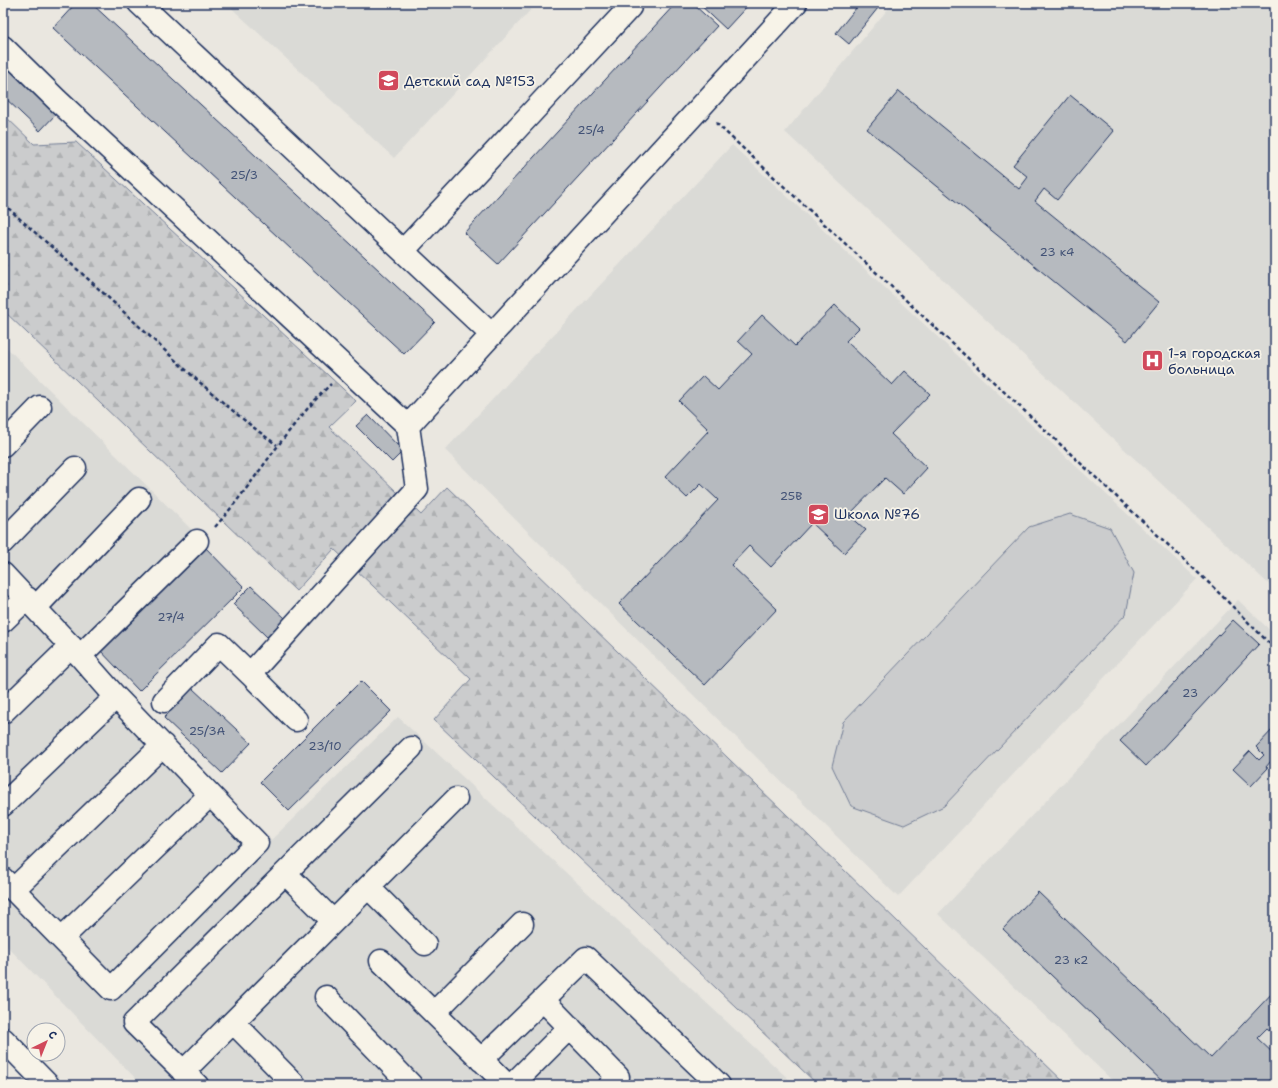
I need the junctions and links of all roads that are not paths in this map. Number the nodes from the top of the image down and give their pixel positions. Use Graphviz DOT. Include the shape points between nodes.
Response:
graph roads {
  1 [pos="139,3"];
  2 [pos="626,3"];
  3 [pos="796,3"];
  4 [pos="3,47"];
  5 [pos="403,251"];
  6 [pos="492,335"];
  7 [pos="40,407"];
  8 [pos="408,426"];
  9 [pos="3,444"];
  10 [pos="75,468"];
  11 [pos="139,499"];
  12 [pos="204,536"];
  13 [pos="3,542"];
  14 [pos="3,574"];
  15 [pos="31,603"];
  16 [pos="3,621"];
  17 [pos="76,651"];
  18 [pos="250,674"];
  19 [pos="116,697"];
  20 [pos="164,701"];
  21 [pos="3,712"];
  22 [pos="296,720"];
  23 [pos="163,745"];
  24 [pos="411,748"];
  25 [pos="210,795"];
  26 [pos="456,799"];
  27 [pos="3,805"];
  28 [pos="285,873"];
  29 [pos="8,884"];
  30 [pos="368,887"];
  31 [pos="333,921"];
  32 [pos="522,924"];
  33 [pos="62,938"];
  34 [pos="425,944"];
  35 [pos="381,961"];
  36 [pos="326,997"];
  37 [pos="544,1001"];
  38 [pos="434,1013"];
  39 [pos="233,1022"];
  40 [pos="570,1028"];
  41 [pos="3,1039"];
  42 [pos="481,1060"];
  43 [pos="190,1078"];
  44 [pos="48,1085"];
  45 [pos="295,1085"];
  46 [pos="411,1085"];
  47 [pos="507,1085"];
  48 [pos="512,1085"];
  49 [pos="610,1085"];
  50 [pos="719,1085"];
  1 -- 5 [label="street"];
  2 -- 5 [label="street" via="630,7"];
  3 -- 6 [label="street"];
  4 -- 8 [label="street"];
  5 -- 6 [label="street"];
  6 -- 8 [label="street"];
  7 -- 9 [label="street"];
  8 -- 18 [label="street" via="417,489"];
  10 -- 13 [label="street"];
  11 -- 15 [label="street"];
  12 -- 17 [label="street"];
  14 -- 15 [label="street"];
  15 -- 16 [label="street"];
  15 -- 17 [label="street"];
  17 -- 19 [label="street"];
  17 -- 21 [label="street"];
  18 -- 20 [label="street" via="220,644"];
  18 -- 22 [label="street"];
  19 -- 23 [label="street"];
  19 -- 27 [label="street"];
  23 -- 25 [label="street"];
  23 -- 29 [label="street"];
  24 -- 28 [label="street"];
  25 -- 33 [label="street"];
  25 -- 33 [label="street" via="257,843 111,989"];
  26 -- 30 [label="street"];
  28 -- 31 [label="street"];
  28 -- 43 [label="street" via="134,1023"];
  29 -- 33 [label="street"];
  30 -- 31 [label="street"];
  30 -- 34 [label="street"];
  31 -- 39 [label="street"];
  32 -- 38 [label="street"];
  35 -- 38 [label="street"];
  36 -- 46 [label="street"];
  37 -- 40 [label="street"];
  37 -- 42 [label="street"];
  37 -- 50 [label="street" via="586,958"];
  38 -- 42 [label="street"];
  39 -- 43 [label="street"];
  39 -- 45 [label="street"];
  40 -- 48 [label="street"];
  40 -- 49 [label="street" via="618,1077"];
  41 -- 44 [label="street"];
  42 -- 47 [label="street"];
}
